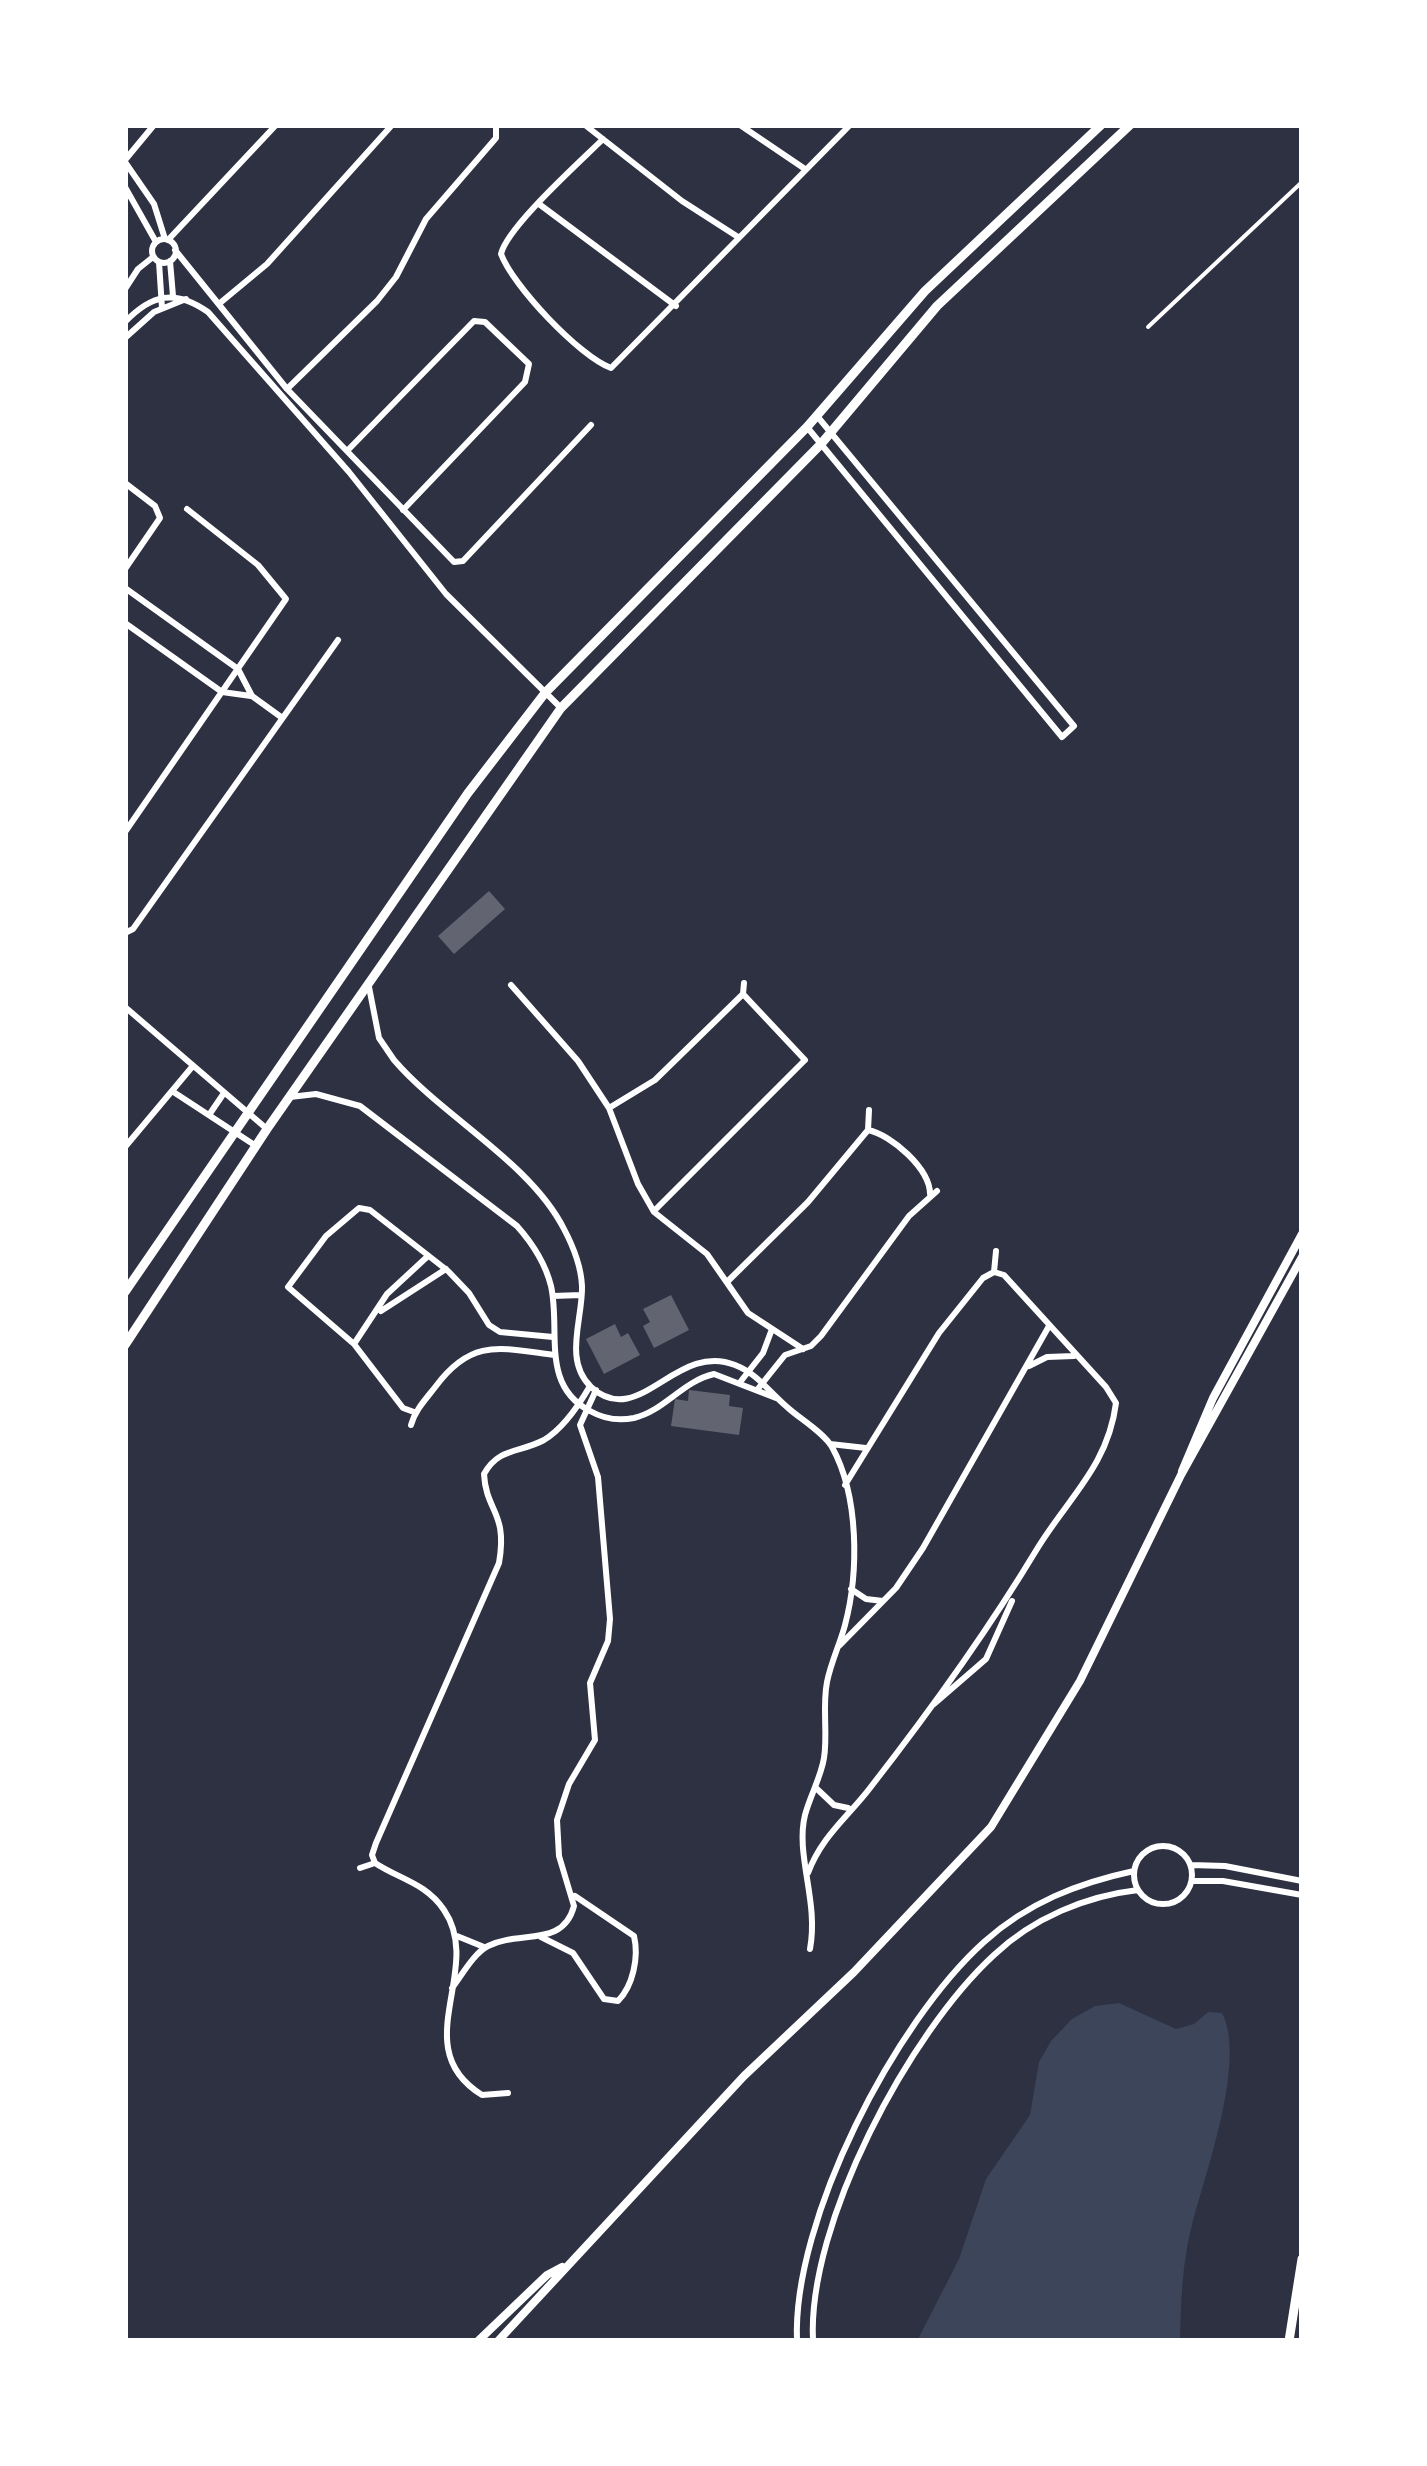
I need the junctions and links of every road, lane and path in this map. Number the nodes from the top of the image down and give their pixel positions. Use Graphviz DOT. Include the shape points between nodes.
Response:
graph roads {
  1 [pos="154,125"];
  2 [pos="276,125"];
  3 [pos="392,125"];
  4 [pos="496,125"];
  5 [pos="585,125"];
  6 [pos="740,125"];
  7 [pos="850,125"];
  8 [pos="1102,125"];
  9 [pos="1130,125"];
  10 [pos="602,139"];
  11 [pos="125,161"];
  12 [pos="805,169"];
  13 [pos="1302,182"];
  14 [pos="125,187"];
  15 [pos="539,204"];
  16 [pos="738,237"];
  17 [pos="163,240"];
  18 [pos="176,250"];
  19 [pos="156,259"];
  20 [pos="170,261"];
  21 [pos="125,290"];
  22 [pos="162,296"];
  23 [pos="174,299"];
  24 [pos="220,303"];
  25 [pos="676,306"];
  26 [pos="162,308"];
  27 [pos="125,322"];
  28 [pos="1148,327"];
  29 [pos="125,338"];
  30 [pos="287,389"];
  31 [pos="817,416"];
  32 [pos="591,424"];
  33 [pos="806,427"];
  34 [pos="830,432"];
  35 [pos="820,444"];
  36 [pos="348,451"];
  37 [pos="125,481"];
  38 [pos="186,508"];
  39 [pos="402,510"];
  40 [pos="125,568"];
  41 [pos="125,588"];
  42 [pos="125,624"];
  43 [pos="338,640"];
  44 [pos="238,669"];
  45 [pos="222,692"];
  46 [pos="545,693"];
  47 [pos="252,696"];
  48 [pos="561,708"];
  49 [pos="281,717"];
  50 [pos="125,832"];
  51 [pos="125,932"];
  52 [pos="744,983"];
  53 [pos="510,985"];
  54 [pos="369,986"];
  55 [pos="743,994"];
  56 [pos="125,1008"];
  57 [pos="192,1066"];
  58 [pos="172,1091"];
  59 [pos="224,1093"];
  60 [pos="290,1097"];
  61 [pos="609,1108"];
  62 [pos="869,1110"];
  63 [pos="247,1112"];
  64 [pos="209,1115"];
  65 [pos="267,1129"];
  66 [pos="868,1130"];
  67 [pos="234,1131"];
  68 [pos="256,1146"];
  69 [pos="125,1147"];
  70 [pos="654,1212"];
  71 [pos="1302,1234"];
  72 [pos="996,1251"];
  73 [pos="428,1256"];
  74 [pos="1302,1257"];
  75 [pos="446,1270"];
  76 [pos="994,1272"];
  77 [pos="1278,1278"];
  78 [pos="727,1282"];
  79 [pos="1287,1285"];
  80 [pos="125,1292"];
  81 [pos="581,1295"];
  82 [pos="552,1296"];
  83 [pos="380,1311"];
  84 [pos="1049,1326"];
  85 [pos="772,1329"];
  86 [pos="500,1332"];
  87 [pos="553,1338"];
  88 [pos="354,1344"];
  89 [pos="125,1345"];
  90 [pos="803,1348"];
  91 [pos="501,1349"];
  92 [pos="554,1355"];
  93 [pos="1076,1356"];
  94 [pos="1028,1366"];
  95 [pos="749,1372"];
  96 [pos="741,1381"];
  97 [pos="763,1381"];
  98 [pos="593,1388"];
  99 [pos="757,1390"];
  100 [pos="1213,1398"];
  101 [pos="776,1399"];
  102 [pos="1223,1401"];
  103 [pos="582,1407"];
  104 [pos="414,1412"];
  105 [pos="410,1425"];
  106 [pos="830,1444"];
  107 [pos="867,1448"];
  108 [pos="1181,1474"];
  109 [pos="845,1485"];
  110 [pos="1021,1581"];
  111 [pos="851,1589"];
  112 [pos="884,1600"];
  113 [pos="838,1646"];
  114 [pos="929,1708"];
  115 [pos="816,1788"];
  116 [pos="854,1806"];
  117 [pos="375,1862"];
  118 [pos="1191,1865"];
  119 [pos="360,1868"];
  120 [pos="1134,1872"];
  121 [pos="808,1873"];
  122 [pos="1302,1880"];
  123 [pos="1192,1881"];
  124 [pos="1138,1890"];
  125 [pos="575,1896"];
  126 [pos="1302,1896"];
  127 [pos="456,1935"];
  128 [pos="540,1936"];
  129 [pos="484,1948"];
  130 [pos="810,1949"];
  131 [pos="452,1988"];
  132 [pos="508,2094"];
  133 [pos="1302,2259"];
  134 [pos="566,2264"];
  135 [pos="478,2341"];
  136 [pos="498,2341"];
  137 [pos="797,2341"];
  138 [pos="813,2341"];
  139 [pos="1288,2341"];
  1 -- 11 [label="street"];
  2 -- 17 [label="street"];
  3 -- 24 [label="street" via="267,264"];
  4 -- 30 [label="street" via="496,138 426,219 396,277"];
  5 -- 10 [label="street"];
  6 -- 12 [label="street"];
  7 -- 12 [label="street"];
  8 -- 31 [label="main road" via="925,290"];
  9 -- 34 [label="main road" via="938,306"];
  10 -- 15 [label="street"];
  10 -- 16 [label="street"];
  11 -- 17 [label="street" via="154,204"];
  12 -- 16 [label="street"];
  13 -- 28 [label="lane"];
  14 -- 17 [label="street"];
  15 -- 25 [label="street"];
  15 -- 25 [label="street" via="503,245 505,265 572,340 604,365 615,365"];
  16 -- 25 [label="street"];
  17 -- 18 [label="street"];
  17 -- 19 [label="street"];
  18 -- 20 [label="street"];
  18 -- 24 [label="street"];
  19 -- 20 [label="street"];
  19 -- 21 [label="street" via="138,269"];
  19 -- 22 [label="street"];
  20 -- 23 [label="street"];
  22 -- 23 [label="street"];
  22 -- 26 [label="street"];
  22 -- 27 [label="street"];
  23 -- 26 [label="street"];
  23 -- 46 [label="street" via="208,312 446,594"];
  24 -- 30 [label="street"];
  26 -- 29 [label="street"];
  30 -- 36 [label="street"];
  31 -- 33 [label="main road"];
  31 -- 34 [label="street"];
  32 -- 39 [label="street" via="464,561 449,559"];
  33 -- 35 [label="street"];
  33 -- 46 [label="main road"];
  34 -- 35 [label="main road"];
  34 -- 35 [label="street" via="1074,726 1062,737"];
  35 -- 48 [label="main road"];
  36 -- 39 [label="street"];
  36 -- 39 [label="street" via="474,321 484,322 529,364 526,382"];
  37 -- 40 [label="street" via="160,518"];
  38 -- 44 [label="street" via="258,565 286,599"];
  41 -- 44 [label="street"];
  42 -- 45 [label="street"];
  43 -- 49 [label="street"];
  44 -- 45 [label="street"];
  44 -- 47 [label="street"];
  45 -- 47 [label="street"];
  45 -- 50 [label="street"];
  46 -- 48 [label="street"];
  46 -- 63 [label="main road" via="468,792"];
  47 -- 49 [label="street"];
  48 -- 54 [label="main road"];
  49 -- 51 [label="street"];
  52 -- 55 [label="street"];
  53 -- 61 [label="street" via="578,1061"];
  54 -- 60 [label="main road"];
  54 -- 81 [label="street" via="379,1038 394,1060 552,1208 579,1264"];
  55 -- 61 [label="street" via="655,1080"];
  55 -- 70 [label="street" via="808,1059"];
  56 -- 57 [label="street"];
  57 -- 58 [label="street"];
  57 -- 59 [label="street"];
  58 -- 64 [label="street"];
  58 -- 69 [label="street"];
  59 -- 63 [label="street"];
  59 -- 64 [label="street"];
  60 -- 65 [label="main road"];
  60 -- 82 [label="street" via="340,1097 406,1138 518,1226 536,1248"];
  61 -- 70 [label="street"];
  62 -- 66 [label="street"];
  63 -- 65 [label="street"];
  63 -- 67 [label="main road"];
  64 -- 67 [label="street"];
  65 -- 68 [label="main road"];
  66 -- 78 [label="street"];
  66 -- 90 [label="street" via="926,1174 934,1192 820,1336"];
  67 -- 68 [label="street"];
  67 -- 80 [label="main road"];
  68 -- 89 [label="main road"];
  70 -- 78 [label="street" via="707,1254"];
  71 -- 77 [label="street"];
  72 -- 76 [label="street"];
  73 -- 75 [label="street"];
  73 -- 83 [label="street" via="388,1294"];
  73 -- 88 [label="street" via="359,1208 304,1260 288,1286"];
  74 -- 79 [label="street"];
  75 -- 83 [label="street"];
  75 -- 86 [label="street"];
  76 -- 84 [label="street"];
  76 -- 107 [label="street" via="939,1334"];
  77 -- 79 [label="street"];
  77 -- 100 [label="street"];
  78 -- 85 [label="street" via="742,1306"];
  79 -- 102 [label="street"];
  81 -- 82 [label="street"];
  81 -- 98 [label="street" via="576,1363"];
  82 -- 87 [label="street"];
  83 -- 88 [label="street"];
  84 -- 93 [label="street"];
  84 -- 94 [label="street"];
  85 -- 90 [label="street"];
  85 -- 95 [label="street"];
  86 -- 87 [label="street"];
  86 -- 91 [label="street"];
  87 -- 92 [label="street"];
  88 -- 104 [label="street" via="403,1408"];
  90 -- 97 [label="street" via="784,1354"];
  91 -- 92 [label="street"];
  91 -- 104 [label="street" via="472,1352 454,1363"];
  92 -- 103 [label="street" via="563,1385"];
  93 -- 94 [label="street"];
  93 -- 110 [label="street" via="1116,1404 1114,1421 1100,1462"];
  94 -- 112 [label="street" via="938,1524"];
  95 -- 96 [label="street"];
  95 -- 97 [label="street"];
  95 -- 98 [label="street" via="704,1360 673,1372 638,1398 614,1398"];
  96 -- 99 [label="street"];
  96 -- 103 [label="street" via="700,1377 632,1418 613,1420"];
  97 -- 99 [label="street"];
  97 -- 101 [label="street"];
  98 -- 103 [label="street"];
  99 -- 101 [label="street"];
  100 -- 102 [label="street"];
  100 -- 108 [label="street"];
  101 -- 106 [label="street"];
  102 -- 108 [label="street"];
  103 -- 117 [label="street" via="543,1440 498,1456 484,1474 501,1518 499,1563 376,1843"];
  103 -- 125 [label="street" via="580,1426 598,1477 610,1619 590,1683 596,1740 557,1820 559,1856"];
  104 -- 105 [label="street"];
  106 -- 107 [label="street"];
  106 -- 109 [label="street"];
  107 -- 109 [label="street"];
  108 -- 134 [label="street" via="1080,1681 991,1827"];
  109 -- 111 [label="street"];
  110 -- 114 [label="street"];
  110 -- 114 [label="street" via="986,1659"];
  111 -- 112 [label="street" via="877,1603"];
  111 -- 113 [label="street"];
  112 -- 113 [label="street"];
  113 -- 115 [label="street" via="825,1694 824,1758"];
  114 -- 116 [label="street"];
  115 -- 116 [label="street" via="834,1805"];
  115 -- 121 [label="street" via="804,1817"];
  116 -- 121 [label="street" via="818,1847"];
  117 -- 119 [label="street"];
  117 -- 127 [label="street" via="430,1894"];
  118 -- 120 [label="street" via="1180,1850 1162,1845 1146,1851"];
  118 -- 122 [label="street"];
  118 -- 123 [label="street"];
  120 -- 124 [label="street"];
  120 -- 137 [label="street" via="1080,1884 1012,1920 930,2004 878,2084 832,2182 801,2282"];
  121 -- 130 [label="street"];
  123 -- 124 [label="street" via="1168,1904"];
  123 -- 126 [label="street"];
  124 -- 138 [label="street" via="1086,1900 1026,1932 996,1952 942,2014 892,2091 852,2177 826,2247"];
  125 -- 128 [label="street" via="566,1924"];
  125 -- 128 [label="street" via="634,1936 626,1992 618,2001 604,1999 573,1953"];
  127 -- 129 [label="street"];
  127 -- 131 [label="street"];
  128 -- 129 [label="street"];
  129 -- 131 [label="street"];
  131 -- 132 [label="street" via="446,2021 452,2063 482,2095"];
  133 -- 139 [label="main road"];
  134 -- 135 [label="street"];
  134 -- 136 [label="street"];
}
